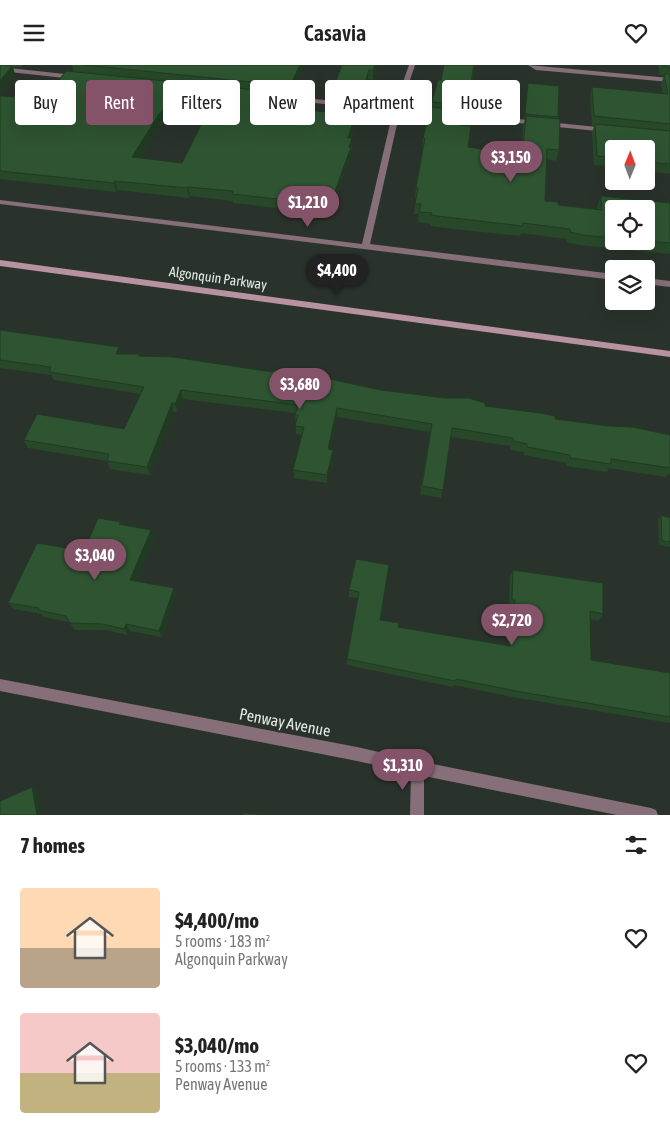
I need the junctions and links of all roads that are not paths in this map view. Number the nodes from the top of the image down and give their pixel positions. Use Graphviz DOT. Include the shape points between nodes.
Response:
graph roads {
  1 [pos="412,65"];
  2 [pos="531,65"];
  3 [pos="0,69"];
  4 [pos="79,77"];
  5 [pos="407,80"];
  6 [pos="670,80"];
  7 [pos="432,113"];
  8 [pos="393,125"];
  9 [pos="617,131"];
  10 [pos="0,203"];
  11 [pos="364,247"];
  12 [pos="0,263"];
  13 [pos="605,276"];
  14 [pos="655,282"];
  15 [pos="670,283"];
  16 [pos="670,354"];
  17 [pos="0,685"];
  18 [pos="418,769"];
  19 [pos="417,815"];
  20 [pos="651,815"];
  1 -- 5 [label="street"];
  2 -- 6 [label="street"];
  3 -- 4 [label="street"];
  7 -- 9 [label="street"];
  8 -- 11 [label="street"];
  10 -- 11 [label="street"];
  11 -- 13 [label="street"];
  12 -- 16 [label="main road, Algonquin Parkway"];
  14 -- 15 [label="street"];
  17 -- 18 [label="street, Penway Avenue" via="357,754"];
  18 -- 19 [label="street"];
  18 -- 20 [label="street, Penway Avenue"];
}
